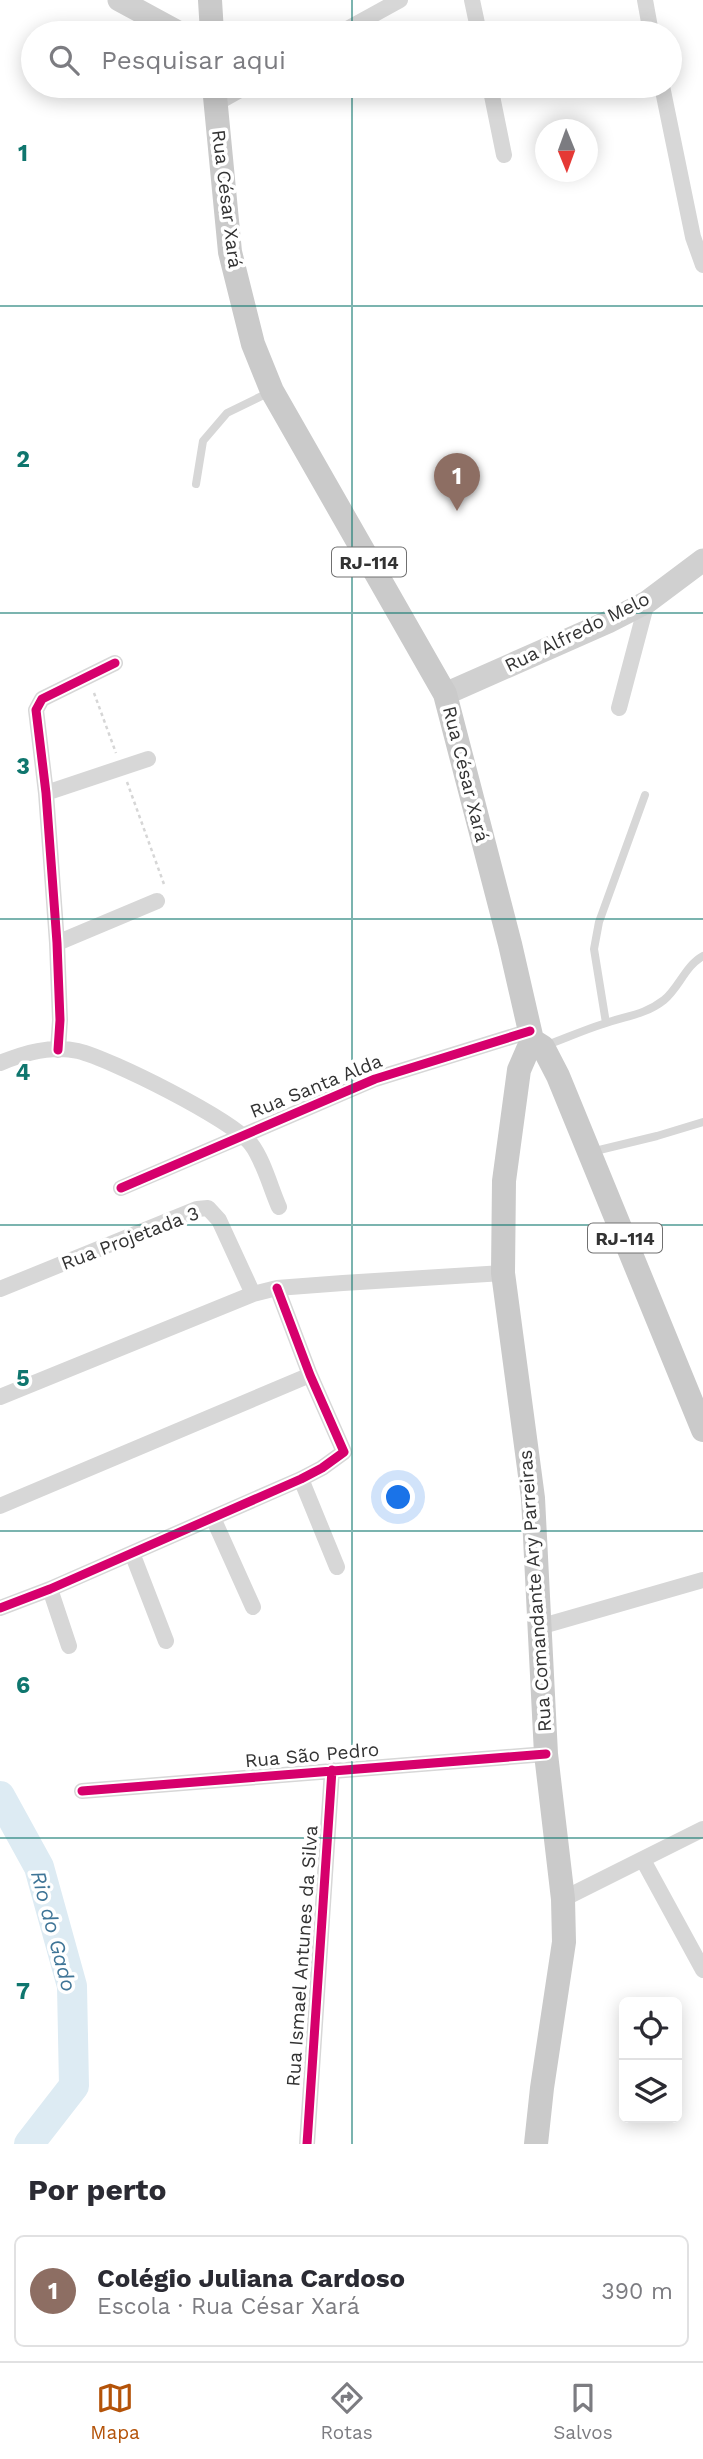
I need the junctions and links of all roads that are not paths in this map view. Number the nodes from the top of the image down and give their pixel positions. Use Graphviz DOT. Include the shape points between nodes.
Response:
graph roads {
  1 [pos="119,0"];
  2 [pos="210,0"];
  3 [pos="400,0"];
  4 [pos="472,0"];
  5 [pos="645,0"];
  6 [pos="158,21"];
  7 [pos="211,21"];
  8 [pos="362,21"];
  9 [pos="476,21"];
  10 [pos="649,21"];
  11 [pos="215,98"];
  12 [pos="492,98"];
  13 [pos="665,98"];
  14 [pos="504,155"];
  15 [pos="698,234"];
  16 [pos="703,265"];
  17 [pos="272,391"];
  18 [pos="196,484"];
  19 [pos="703,560"];
  20 [pos="647,602"];
  21 [pos="115,663"];
  22 [pos="445,694"];
  23 [pos="619,708"];
  24 [pos="148,759"];
  25 [pos="46,793"];
  26 [pos="646,795"];
  27 [pos="157,901"];
  28 [pos="57,943"];
  29 [pos="703,956"];
  30 [pos="606,1023"];
  31 [pos="535,1039"];
  32 [pos="58,1050"];
  33 [pos="0,1063"];
  34 [pos="558,1076"];
  35 [pos="517,1084"];
  36 [pos="703,1122"];
  37 [pos="243,1135"];
  38 [pos="590,1152"];
  39 [pos="121,1188"];
  40 [pos="279,1207"];
  41 [pos="503,1273"];
  42 [pos="0,1289"];
  43 [pos="277,1289"];
  44 [pos="253,1294"];
  45 [pos="310,1375"];
  46 [pos="0,1397"];
  47 [pos="697,1400"];
  48 [pos="703,1430"];
  49 [pos="301,1479"];
  50 [pos="0,1506"];
  51 [pos="213,1518"];
  52 [pos="132,1553"];
  53 [pos="337,1567"];
  54 [pos="703,1580"];
  55 [pos="50,1589"];
  56 [pos="253,1607"];
  57 [pos="0,1608"];
  58 [pos="539,1627"];
  59 [pos="166,1641"];
  60 [pos="69,1646"];
  61 [pos="546,1754"];
  62 [pos="332,1770"];
  63 [pos="82,1791"];
  64 [pos="703,1829"];
  65 [pos="643,1860"];
  66 [pos="563,1899"];
  67 [pos="703,1970"];
  68 [pos="307,2144"];
  69 [pos="536,2144"];
  1 -- 6 [label="street"];
  2 -- 7 [label="main road"];
  3 -- 8 [label="street"];
  4 -- 9 [label="street"];
  5 -- 10 [label="street"];
  11 -- 17 [label="main road, Rua César Xará / RJ-114" via="230,252 253,344"];
  12 -- 14 [label="street"];
  13 -- 15 [label="street"];
  15 -- 16 [label="street"];
  17 -- 18 [label="lane" via="227,413 204,441"];
  17 -- 22 [label="main road, Rua César Xará / RJ-114"];
  19 -- 20 [label="street, Rua Alfredo Melo"];
  20 -- 22 [label="street, Rua Alfredo Melo"];
  20 -- 23 [label="street"];
  21 -- 25 [label="street" via="38,704 35,718"];
  22 -- 31 [label="main road, Rua César Xará / RJ-114"];
  24 -- 25 [label="street"];
  25 -- 28 [label="street"];
  26 -- 30 [label="lane" via="599,922 594,950"];
  27 -- 28 [label="street"];
  28 -- 32 [label="street"];
  29 -- 30 [label="lane" via="659,1004"];
  30 -- 31 [label="lane"];
  31 -- 34 [label="main road, Rua César Xará / RJ-114"];
  31 -- 35 [label="main road, Rua Comandante Ary Parreiras"];
  31 -- 37 [label="street, Rua Santa Alda" via="375,1079"];
  32 -- 33 [label="street" via="37,1051"];
  32 -- 37 [label="street" via="78,1051 146,1080"];
  34 -- 35 [label="main road" via="536,1075"];
  34 -- 38 [label="main road, Rua César Xará / RJ-114"];
  35 -- 41 [label="main road, Rua Comandante Ary Parreiras" via="504,1181"];
  36 -- 38 [label="lane"];
  37 -- 39 [label="street, Rua Santa Alda"];
  37 -- 40 [label="street" via="253,1146"];
  38 -- 47 [label="main road, Rua César Xará / RJ-114"];
  41 -- 43 [label="street"];
  41 -- 58 [label="main road, Rua Comandante Ary Parreiras" via="533,1498"];
  42 -- 44 [label="street, Rua Projetada 3" via="208,1208 219,1220"];
  43 -- 44 [label="street"];
  43 -- 45 [label="street"];
  44 -- 46 [label="street"];
  45 -- 49 [label="street" via="344,1452"];
  45 -- 50 [label="street"];
  47 -- 48 [label="main road, Rua César Xará / RJ-114"];
  49 -- 51 [label="street"];
  49 -- 53 [label="street"];
  51 -- 52 [label="street"];
  51 -- 56 [label="street"];
  52 -- 55 [label="street"];
  52 -- 59 [label="street"];
  54 -- 58 [label="street"];
  55 -- 57 [label="street"];
  55 -- 60 [label="street"];
  58 -- 61 [label="main road, Rua Comandante Ary Parreiras"];
  61 -- 62 [label="street, Rua São Pedro"];
  61 -- 66 [label="main road, Rua Comandante Ary Parreiras"];
  62 -- 63 [label="street, Rua São Pedro"];
  62 -- 68 [label="street, Rua Ismael Antunes da Silva"];
  64 -- 65 [label="street"];
  65 -- 66 [label="street"];
  65 -- 67 [label="street"];
  66 -- 69 [label="main road, Rua Comandante Ary Parreiras" via="564,1942"];
}
